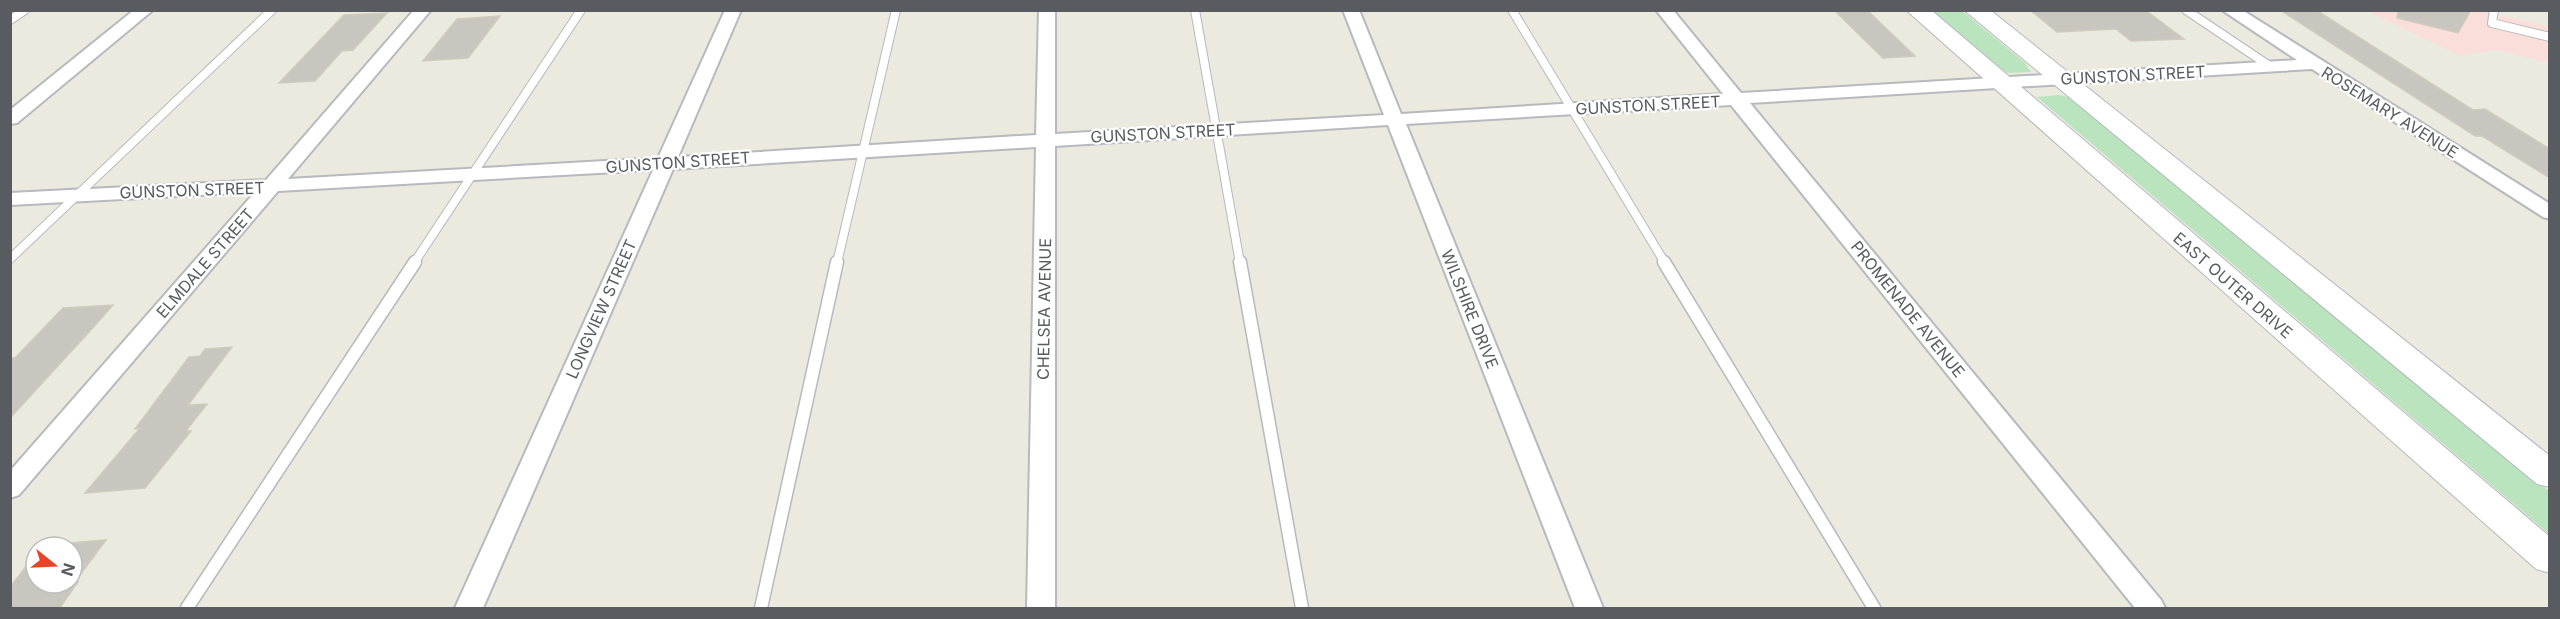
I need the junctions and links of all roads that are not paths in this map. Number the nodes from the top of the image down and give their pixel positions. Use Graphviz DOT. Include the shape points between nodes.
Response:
graph roads {
  1 [pos="25,10"];
  2 [pos="145,10"];
  3 [pos="272,10"];
  4 [pos="423,10"];
  5 [pos="581,10"];
  6 [pos="734,10"];
  7 [pos="896,10"];
  8 [pos="1047,10"];
  9 [pos="1195,10"];
  10 [pos="1351,10"];
  11 [pos="1512,10"];
  12 [pos="1664,10"];
  13 [pos="1917,10"];
  14 [pos="1975,10"];
  15 [pos="2186,10"];
  16 [pos="2230,10"];
  17 [pos="2494,10"];
  18 [pos="10,20"];
  19 [pos="2550,37"];
  20 [pos="2315,64"];
  21 [pos="2271,67"];
  22 [pos="2059,79"];
  23 [pos="2000,83"];
  24 [pos="1736,100"];
  25 [pos="1573,109"];
  26 [pos="10,119"];
  27 [pos="1394,119"];
  28 [pos="1215,130"];
  29 [pos="1046,140"];
  30 [pos="862,150"];
  31 [pos="666,162"];
  32 [pos="475,175"];
  33 [pos="270,187"];
  34 [pos="80,194"];
  35 [pos="10,199"];
  36 [pos="2550,213"];
  37 [pos="10,259"];
  38 [pos="2550,475"];
  39 [pos="10,489"];
  40 [pos="2550,559"];
  41 [pos="186,609"];
  42 [pos="469,609"];
  43 [pos="761,609"];
  44 [pos="1041,609"];
  45 [pos="1302,609"];
  46 [pos="1589,609"];
  47 [pos="1874,609"];
  48 [pos="2151,609"];
  1 -- 18 [label="lane"];
  2 -- 26 [label="street"];
  3 -- 34 [label="lane"];
  4 -- 33 [label="street, ELMDALE STREET"];
  5 -- 32 [label="lane"];
  6 -- 31 [label="street, LONGVIEW STREET"];
  7 -- 30 [label="lane"];
  8 -- 29 [label="street, CHELSEA AVENUE"];
  9 -- 28 [label="lane"];
  10 -- 27 [label="street, WILSHIRE DRIVE"];
  11 -- 25 [label="lane"];
  12 -- 24 [label="street, PROMENADE AVENUE"];
  13 -- 23 [label="street, EAST OUTER DRIVE"];
  14 -- 22 [label="street"];
  15 -- 21 [label="lane"];
  16 -- 20 [label="street, ROSEMARY AVENUE"];
  17 -- 19 [label="lane" via="2492,23"];
  20 -- 21 [label="street, GUNSTON STREET"];
  20 -- 36 [label="street, ROSEMARY AVENUE"];
  21 -- 22 [label="street, GUNSTON STREET"];
  22 -- 23 [label="street, GUNSTON STREET"];
  22 -- 38 [label="street"];
  23 -- 24 [label="street, GUNSTON STREET"];
  23 -- 40 [label="street, EAST OUTER DRIVE"];
  24 -- 25 [label="street, GUNSTON STREET"];
  24 -- 48 [label="street, PROMENADE AVENUE"];
  25 -- 27 [label="street, GUNSTON STREET"];
  25 -- 47 [label="lane"];
  27 -- 28 [label="street, GUNSTON STREET"];
  27 -- 46 [label="street, WILSHIRE DRIVE"];
  28 -- 29 [label="street, GUNSTON STREET"];
  28 -- 45 [label="lane"];
  29 -- 30 [label="street, GUNSTON STREET"];
  29 -- 44 [label="street, CHELSEA AVENUE"];
  30 -- 31 [label="street, GUNSTON STREET"];
  30 -- 43 [label="lane"];
  31 -- 32 [label="street, GUNSTON STREET"];
  31 -- 42 [label="street, LONGVIEW STREET"];
  32 -- 33 [label="street, GUNSTON STREET"];
  32 -- 41 [label="lane"];
  33 -- 34 [label="street, GUNSTON STREET"];
  33 -- 39 [label="street, ELMDALE STREET"];
  34 -- 35 [label="street, GUNSTON STREET"];
  34 -- 37 [label="lane"];
}
